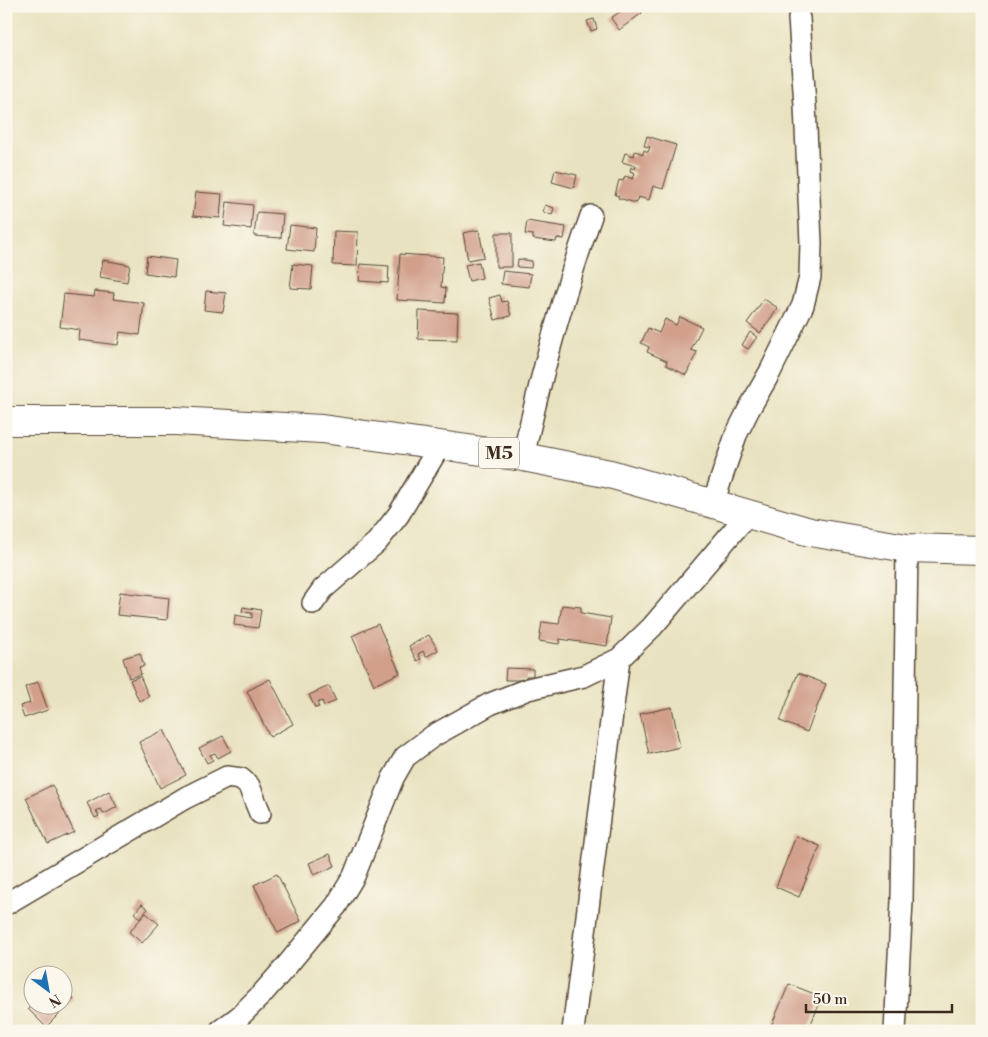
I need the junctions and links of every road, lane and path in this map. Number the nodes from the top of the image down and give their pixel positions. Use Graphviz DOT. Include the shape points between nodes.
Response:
graph roads {
  1 [pos="798,18"];
  2 [pos="591,216"];
  3 [pos="6,421"];
  4 [pos="440,445"];
  5 [pos="523,457"];
  6 [pos="712,503"];
  7 [pos="748,514"];
  8 [pos="907,548"];
  9 [pos="982,550"];
  10 [pos="314,603"];
  11 [pos="619,660"];
  12 [pos="260,813"];
  13 [pos="6,904"];
  14 [pos="220,1031"];
  15 [pos="573,1031"];
  16 [pos="895,1031"];
  1 -- 6 [label="street" via="805,105 810,276 803,305 736,436"];
  2 -- 5 [label="street" via="574,263"];
  3 -- 4 [label="highway, M5" via="185,422 322,429"];
  4 -- 5 [label="highway, M5"];
  4 -- 10 [label="street" via="399,514 377,542 323,589"];
  5 -- 6 [label="highway, M5" via="610,474"];
  6 -- 7 [label="highway, M5"];
  7 -- 8 [label="highway, M5" via="810,532"];
  7 -- 11 [label="street" via="652,627"];
  8 -- 9 [label="highway, M5"];
  8 -- 16 [label="street" via="902,901"];
  11 -- 14 [label="street" via="584,676 528,689 490,704 433,736 405,757 393,778 354,876 336,906 284,970"];
  11 -- 15 [label="street"];
  12 -- 13 [label="street" via="249,786 240,779 227,777 185,798"];
}
